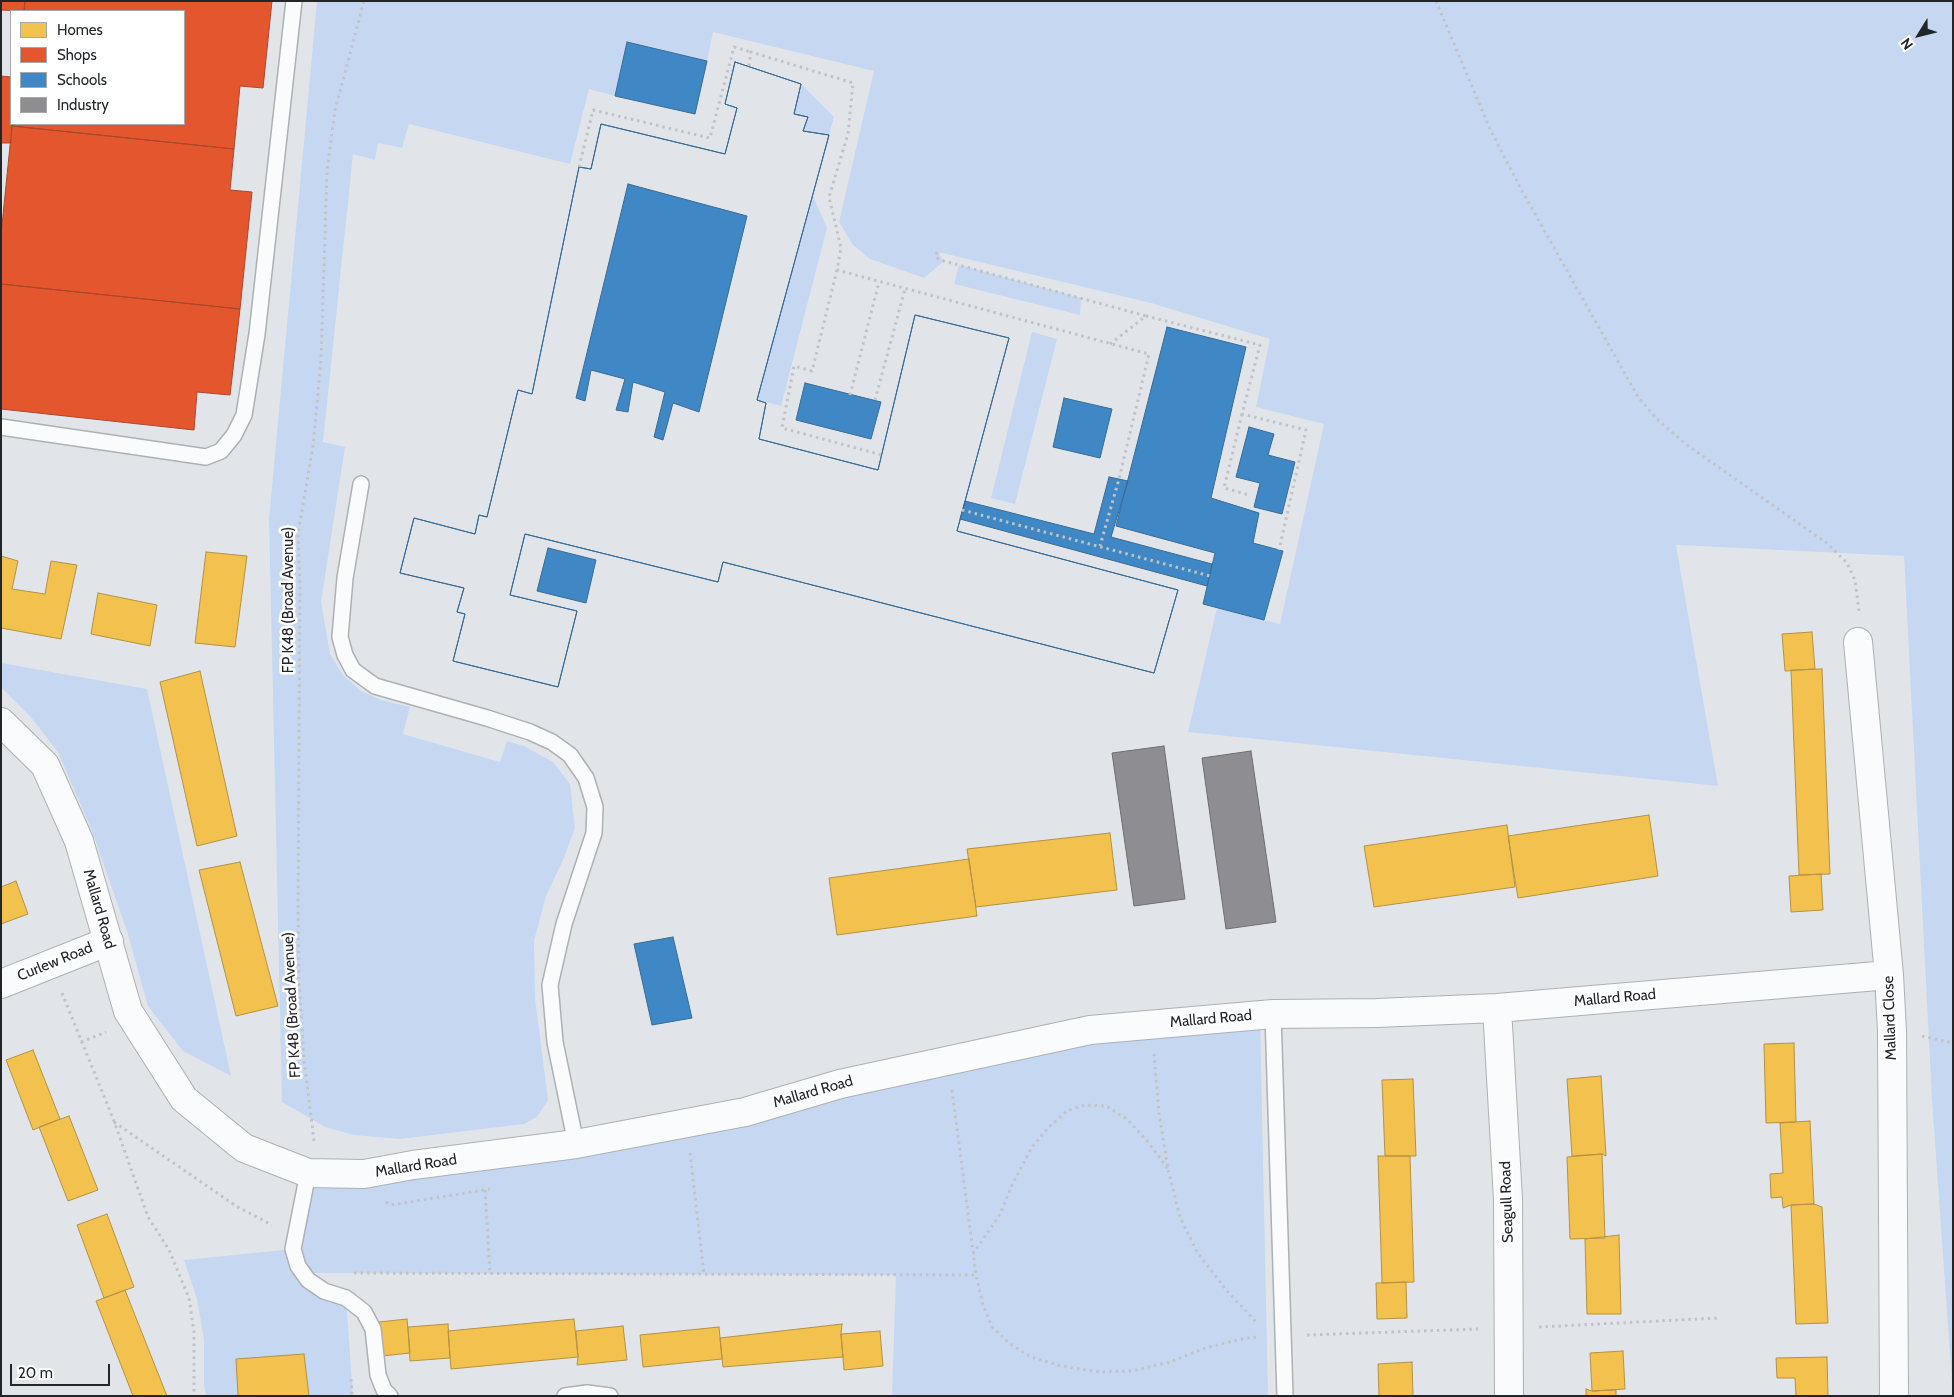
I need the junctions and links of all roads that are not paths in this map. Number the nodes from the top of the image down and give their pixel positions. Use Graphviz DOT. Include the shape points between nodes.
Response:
graph roads {
  1 [pos="294,1"];
  2 [pos="1,427"];
  3 [pos="361,484"];
  4 [pos="1858,642"];
  5 [pos="1,722"];
  6 [pos="109,940"];
  7 [pos="1889,975"];
  8 [pos="1,984"];
  9 [pos="1497,1008"];
  10 [pos="1273,1014"];
  11 [pos="576,1144"];
  12 [pos="308,1173"];
  13 [pos="390,1396"];
  14 [pos="565,1396"];
  15 [pos="610,1396"];
  16 [pos="1286,1396"];
  17 [pos="1509,1396"];
  18 [pos="1894,1396"];
  1 -- 2 [label="lane" via="257,334 244,415 234,435 221,451 206,457"];
  3 -- 11 [label="lane" via="345,578 340,637 353,670 374,686 487,718 552,742 570,755 586,778 595,806 594,833 564,924 550,985 555,1042"];
  4 -- 7 [label="street, Mallard Close"];
  5 -- 6 [label="street, Mallard Road" via="45,766 79,841"];
  6 -- 8 [label="street, Curlew Road"];
  6 -- 12 [label="street, Mallard Road" via="128,1012 184,1099 244,1148"];
  7 -- 9 [label="street, Mallard Road"];
  7 -- 18 [label="street, Mallard Close"];
  9 -- 10 [label="street, Mallard Road"];
  9 -- 17 [label="street, Seagull Road" via="1508,1200"];
  10 -- 11 [label="street, Mallard Road" via="1090,1030 840,1084 745,1112"];
  10 -- 16 [label="lane"];
  11 -- 12 [label="street, Mallard Road" via="364,1174"];
  12 -- 13 [label="lane" via="293,1249 298,1266 308,1280 324,1291 346,1298 364,1312 374,1329 378,1375"];
  14 -- 15 [label="lane"];
}
